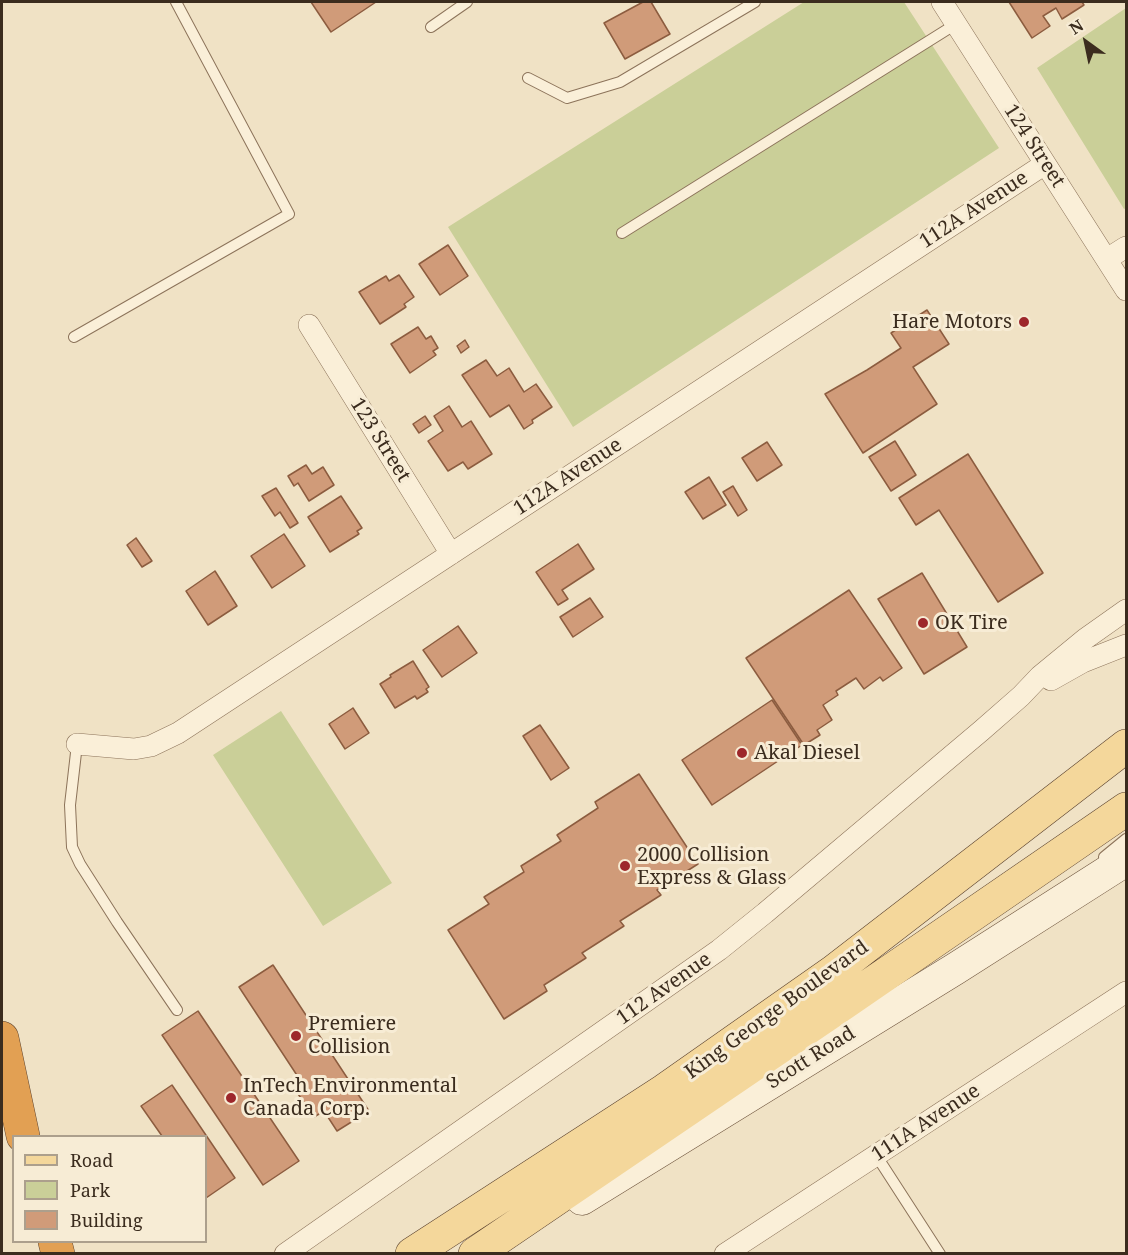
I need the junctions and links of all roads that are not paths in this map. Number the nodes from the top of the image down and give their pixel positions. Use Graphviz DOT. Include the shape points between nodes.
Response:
graph roads {
  1 [pos="176,2"];
  2 [pos="466,2"];
  3 [pos="755,2"];
  4 [pos="942,2"];
  5 [pos="956,24"];
  6 [pos="431,27"];
  7 [pos="528,78"];
  8 [pos="1045,164"];
  9 [pos="622,233"];
  10 [pos="1126,247"];
  11 [pos="1107,259"];
  12 [pos="1126,290"];
  13 [pos="309,325"];
  14 [pos="74,337"];
  15 [pos="451,554"];
  16 [pos="1126,610"];
  17 [pos="1126,645"];
  18 [pos="1021,696"];
  19 [pos="77,744"];
  20 [pos="1126,746"];
  21 [pos="1126,808"];
  22 [pos="1126,840"];
  23 [pos="1112,861"];
  24 [pos="1060,890"];
  25 [pos="955,969"];
  26 [pos="1126,992"];
  27 [pos="177,1010"];
  28 [pos="2,1038"];
  29 [pos="23,1135"];
  30 [pos="876,1155"];
  31 [pos="285,1254"];
  32 [pos="412,1254"];
  33 [pos="475,1254"];
  34 [pos="494,1254"];
  35 [pos="725,1254"];
  36 [pos="940,1254"];
  1 -- 14 [label="lane" via="289,214"];
  2 -- 6 [label="lane"];
  3 -- 7 [label="lane" via="620,82 567,98"];
  4 -- 5 [label="street, 124 Street"];
  5 -- 8 [label="street, 124 Street"];
  5 -- 9 [label="lane"];
  8 -- 11 [label="street, 124 Street"];
  8 -- 15 [label="street, 112A Avenue"];
  10 -- 11 [label="street"];
  11 -- 12 [label="street, 124 Street"];
  13 -- 15 [label="street, 123 Street"];
  15 -- 19 [label="street, 112A Avenue" via="165,740 134,748"];
  16 -- 18 [label="street, 112 Avenue" via="1040,676"];
  17 -- 18 [label="street, 112 Avenue" via="1083,662"];
  18 -- 31 [label="street, 112 Avenue" via="719,950"];
  19 -- 27 [label="lane" via="70,805 72,847"];
  20 -- 32 [label="main road, King George Boulevard" via="833,972 665,1090"];
  21 -- 33 [label="main road, King George Boulevard"];
  22 -- 23 [label="lane"];
  23 -- 25 [label="main road, Scott Road"];
  24 -- 25 [label="lane"];
  25 -- 34 [label="main road, Scott Road"];
  26 -- 30 [label="street, 111A Avenue"];
  28 -- 29 [label="highway"];
  30 -- 35 [label="street, 111A Avenue"];
  30 -- 36 [label="lane"];
}
